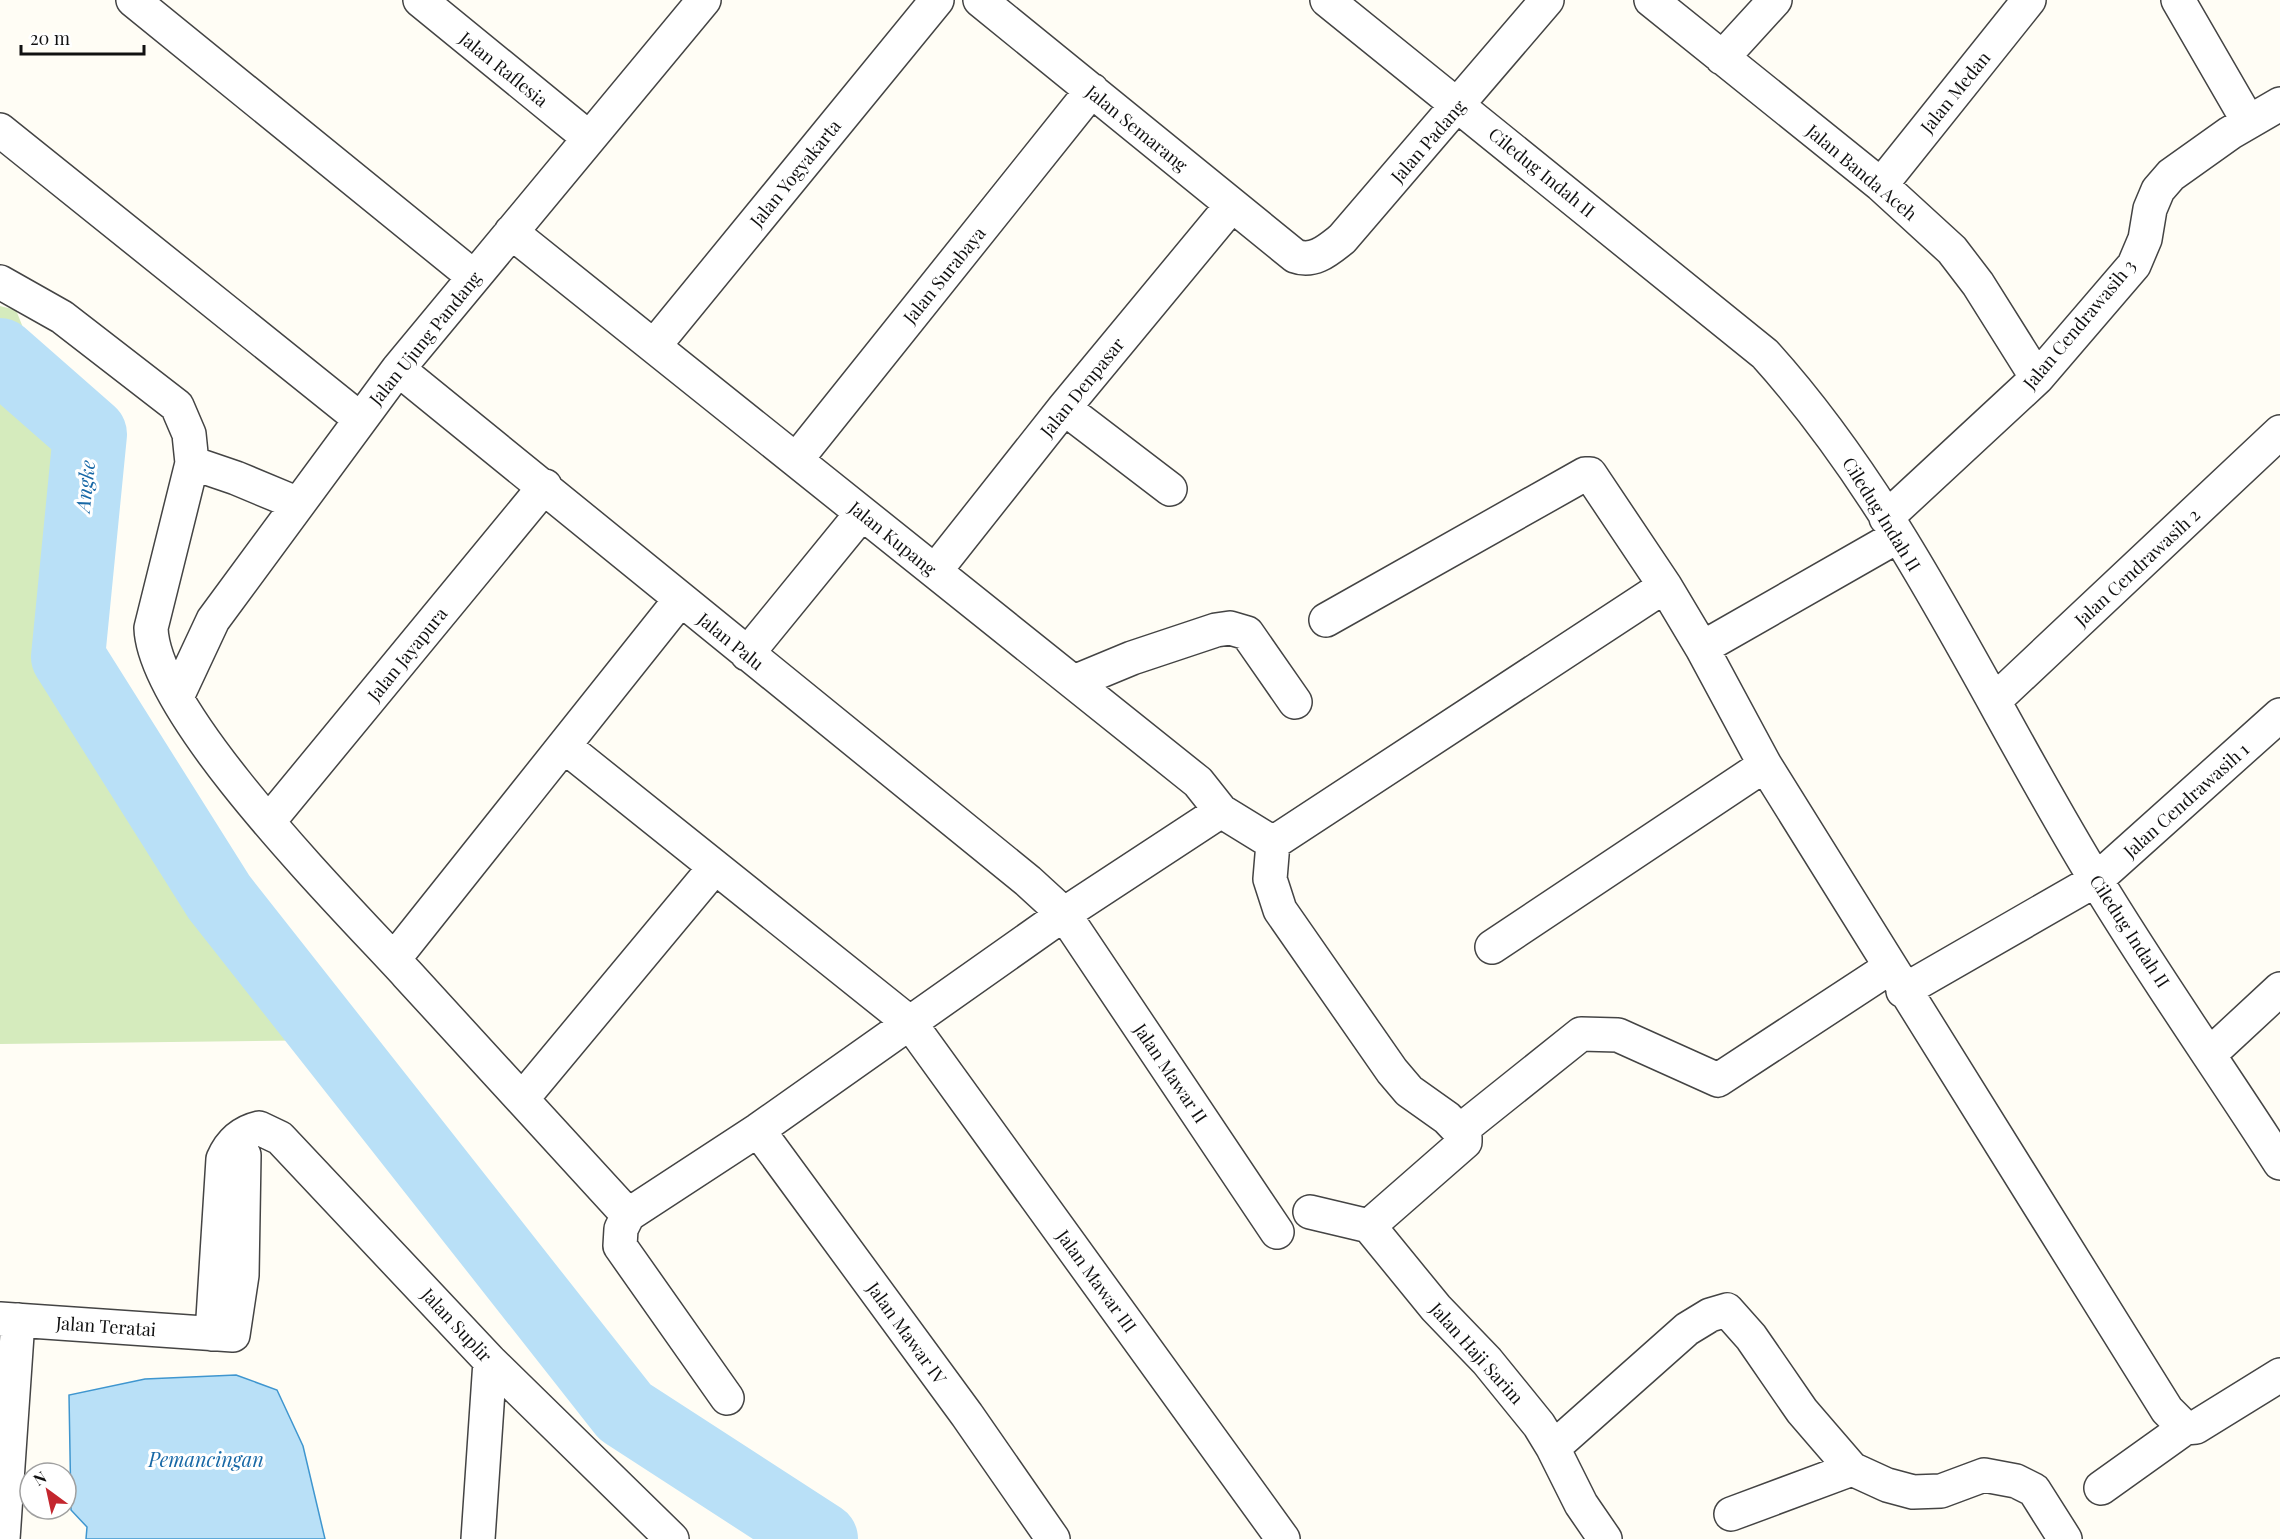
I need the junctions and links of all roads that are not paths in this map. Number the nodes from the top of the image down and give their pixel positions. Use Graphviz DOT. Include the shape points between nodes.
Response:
graph roads {
  1 [pos="133,0"];
  2 [pos="420,0"];
  3 [pos="704,0"];
  4 [pos="937,0"];
  5 [pos="980,0"];
  6 [pos="1327,0"];
  7 [pos="1547,0"];
  8 [pos="1651,0"];
  9 [pos="1775,0"];
  10 [pos="2029,0"];
  11 [pos="2178,0"];
  12 [pos="1722,58"];
  13 [pos="1092,90"];
  14 [pos="2280,104"];
  15 [pos="1459,105"];
  16 [pos="2248,121"];
  17 [pos="0,130"];
  18 [pos="589,138"];
  19 [pos="1881,185"];
  20 [pos="1232,205"];
  21 [pos="511,232"];
  22 [pos="1295,256"];
  23 [pos="474,277"];
  24 [pos="0,282"];
  25 [pos="654,346"];
  26 [pos="398,369"];
  27 [pos="2037,378"];
  28 [pos="1064,408"];
  29 [pos="360,419"];
  30 [pos="2280,432"];
  31 [pos="796,460"];
  32 [pos="192,463"];
  33 [pos="545,486"];
  34 [pos="1170,489"];
  35 [pos="296,503"];
  36 [pos="862,513"];
  37 [pos="1892,527"];
  38 [pos="935,572"];
  39 [pos="1665,586"];
  40 [pos="680,600"];
  41 [pos="1326,620"];
  42 [pos="1702,648"];
  43 [pos="747,654"];
  44 [pos="1074,682"];
  45 [pos="177,697"];
  46 [pos="1994,701"];
  47 [pos="1295,702"];
  48 [pos="2280,715"];
  49 [pos="564,746"];
  50 [pos="1765,765"];
  51 [pos="1221,811"];
  52 [pos="269,821"];
  53 [pos="1273,843"];
  54 [pos="715,867"];
  55 [pos="2096,880"];
  56 [pos="1064,914"];
  57 [pos="1492,947"];
  58 [pos="394,959"];
  59 [pos="1896,979"];
  60 [pos="2280,989"];
  61 [pos="910,1023"];
  62 [pos="2210,1054"];
  63 [pos="522,1099"];
  64 [pos="759,1130"];
  65 [pos="1461,1130"];
  66 [pos="2280,1163"];
  67 [pos="1310,1212"];
  68 [pos="628,1215"];
  69 [pos="1369,1226"];
  70 [pos="1277,1232"];
  71 [pos="9,1319"];
  72 [pos="223,1335"];
  73 [pos="490,1361"];
  74 [pos="2280,1376"];
  75 [pos="728,1398"];
  76 [pos="2185,1428"];
  77 [pos="1553,1448"];
  78 [pos="1852,1469"];
  79 [pos="2101,1488"];
  80 [pos="1731,1514"];
  81 [pos="2063,1535"];
  82 [pos="3,1539"];
  83 [pos="478,1539"];
  84 [pos="672,1539"];
  85 [pos="1053,1539"];
  86 [pos="1283,1539"];
  87 [pos="1605,1539"];
  1 -- 23 [label="street"];
  2 -- 18 [label="street, Jalan Raflesia"];
  3 -- 18 [label="street, Jalan Ujung Pandang"];
  4 -- 25 [label="street, Jalan Yogyakarta"];
  5 -- 13 [label="street, Jalan Semarang"];
  6 -- 15 [label="street, Ciledug Indah II"];
  7 -- 15 [label="street, Jalan Padang"];
  8 -- 12 [label="street, Jalan Banda Aceh"];
  9 -- 12 [label="street"];
  10 -- 19 [label="street, Jalan Medan"];
  11 -- 16 [label="street"];
  12 -- 19 [label="street, Jalan Banda Aceh"];
  13 -- 20 [label="street, Jalan Semarang"];
  13 -- 31 [label="street, Jalan Surabaya"];
  14 -- 16 [label="street, Jalan Cendrawasih 3"];
  15 -- 22 [label="street, Jalan Padang" via="1342,238 1313,258"];
  15 -- 37 [label="street, Ciledug Indah II" via="1765,354 1809,402"];
  16 -- 27 [label="street, Jalan Cendrawasih 3" via="2171,175 2158,190 2134,265"];
  17 -- 29 [label="street"];
  18 -- 21 [label="street, Jalan Ujung Pandang"];
  19 -- 27 [label="street, Jalan Banda Aceh" via="1952,250"];
  20 -- 22 [label="street, Jalan Semarang"];
  20 -- 28 [label="street, Jalan Denpasar"];
  21 -- 23 [label="street, Jalan Ujung Pandang"];
  21 -- 25 [label="street, Jalan Kupang"];
  23 -- 26 [label="street, Jalan Ujung Pandang"];
  24 -- 32 [label="street" via="62,317 177,406 189,435"];
  25 -- 31 [label="street, Jalan Kupang"];
  26 -- 29 [label="street, Jalan Ujung Pandang"];
  26 -- 33 [label="street, Jalan Palu"];
  27 -- 37 [label="street, Jalan Cendrawasih 3"];
  28 -- 34 [label="street"];
  28 -- 38 [label="street, Jalan Denpasar"];
  29 -- 35 [label="street, Jalan Ujung Pandang"];
  30 -- 46 [label="street, Jalan Cendrawasih 2"];
  31 -- 36 [label="street, Jalan Kupang"];
  32 -- 35 [label="street"];
  32 -- 45 [label="street" via="151,628 152,644"];
  33 -- 40 [label="street, Jalan Palu"];
  33 -- 52 [label="street, Jalan Jayapura"];
  35 -- 45 [label="street, Jalan Ujung Pandang" via="213,620"];
  36 -- 38 [label="street, Jalan Kupang"];
  36 -- 43 [label="street"];
  37 -- 42 [label="street, Jalan Cendrawasih 3"];
  37 -- 46 [label="street, Ciledug Indah II"];
  38 -- 44 [label="street, Jalan Kupang"];
  39 -- 41 [label="street" via="1595,480 1585,474"];
  39 -- 42 [label="street"];
  39 -- 53 [label="street"];
  40 -- 43 [label="street, Jalan Palu"];
  40 -- 49 [label="street"];
  42 -- 50 [label="street"];
  43 -- 56 [label="street, Jalan Palu"];
  44 -- 47 [label="street" via="1142,654 1230,628 1246,633"];
  44 -- 51 [label="street, Jalan Kupang" via="1198,782"];
  45 -- 52 [label="street" via="202,737"];
  46 -- 55 [label="street, Ciledug Indah II"];
  48 -- 55 [label="street, Jalan Cendrawasih 1"];
  49 -- 54 [label="street, Jalan Mawar III"];
  49 -- 58 [label="street"];
  50 -- 57 [label="street"];
  50 -- 59 [label="street"];
  51 -- 53 [label="street, Jalan Kupang"];
  51 -- 56 [label="street"];
  52 -- 58 [label="street"];
  53 -- 65 [label="street" via="1270,879 1280,910 1392,1071 1409,1091"];
  54 -- 61 [label="street, Jalan Mawar III"];
  54 -- 63 [label="street"];
  55 -- 59 [label="street, Jalan Cendrawasih 1"];
  55 -- 62 [label="street, Ciledug Indah II"];
  56 -- 61 [label="street"];
  56 -- 70 [label="street, Jalan Mawar II"];
  58 -- 63 [label="street"];
  59 -- 65 [label="street, Jalan Cendrawasih 1" via="1718,1080 1618,1035 1581,1034"];
  59 -- 76 [label="street" via="2164,1405"];
  60 -- 62 [label="street"];
  61 -- 64 [label="street"];
  61 -- 86 [label="street, Jalan Mawar III"];
  62 -- 66 [label="street, Ciledug Indah II"];
  63 -- 68 [label="street"];
  64 -- 68 [label="street"];
  64 -- 85 [label="street, Jalan Mawar IV"];
  65 -- 69 [label="street" via="1465,1142"];
  67 -- 69 [label="street"];
  68 -- 75 [label="street" via="621,1229 620,1246"];
  69 -- 77 [label="street, Jalan Haji Sarim" via="1436,1308 1487,1361"];
  71 -- 72 [label="street, Jalan Teratai"];
  71 -- 82 [label="street"];
  72 -- 73 [label="street, Jalan Suplir" via="223,1159 228,1147 245,1133 259,1128 280,1138"];
  73 -- 83 [label="street"];
  73 -- 84 [label="street, Jalan Suplir"];
  74 -- 76 [label="street" via="2196,1427"];
  76 -- 79 [label="street"];
  77 -- 78 [label="street" via="1687,1329 1727,1310 1751,1337 1802,1411"];
  77 -- 87 [label="street, Jalan Haji Sarim" via="1581,1504"];
  78 -- 80 [label="street"];
  78 -- 81 [label="street" via="1912,1492 1941,1491 1984,1475 2016,1481 2034,1490"];
}
